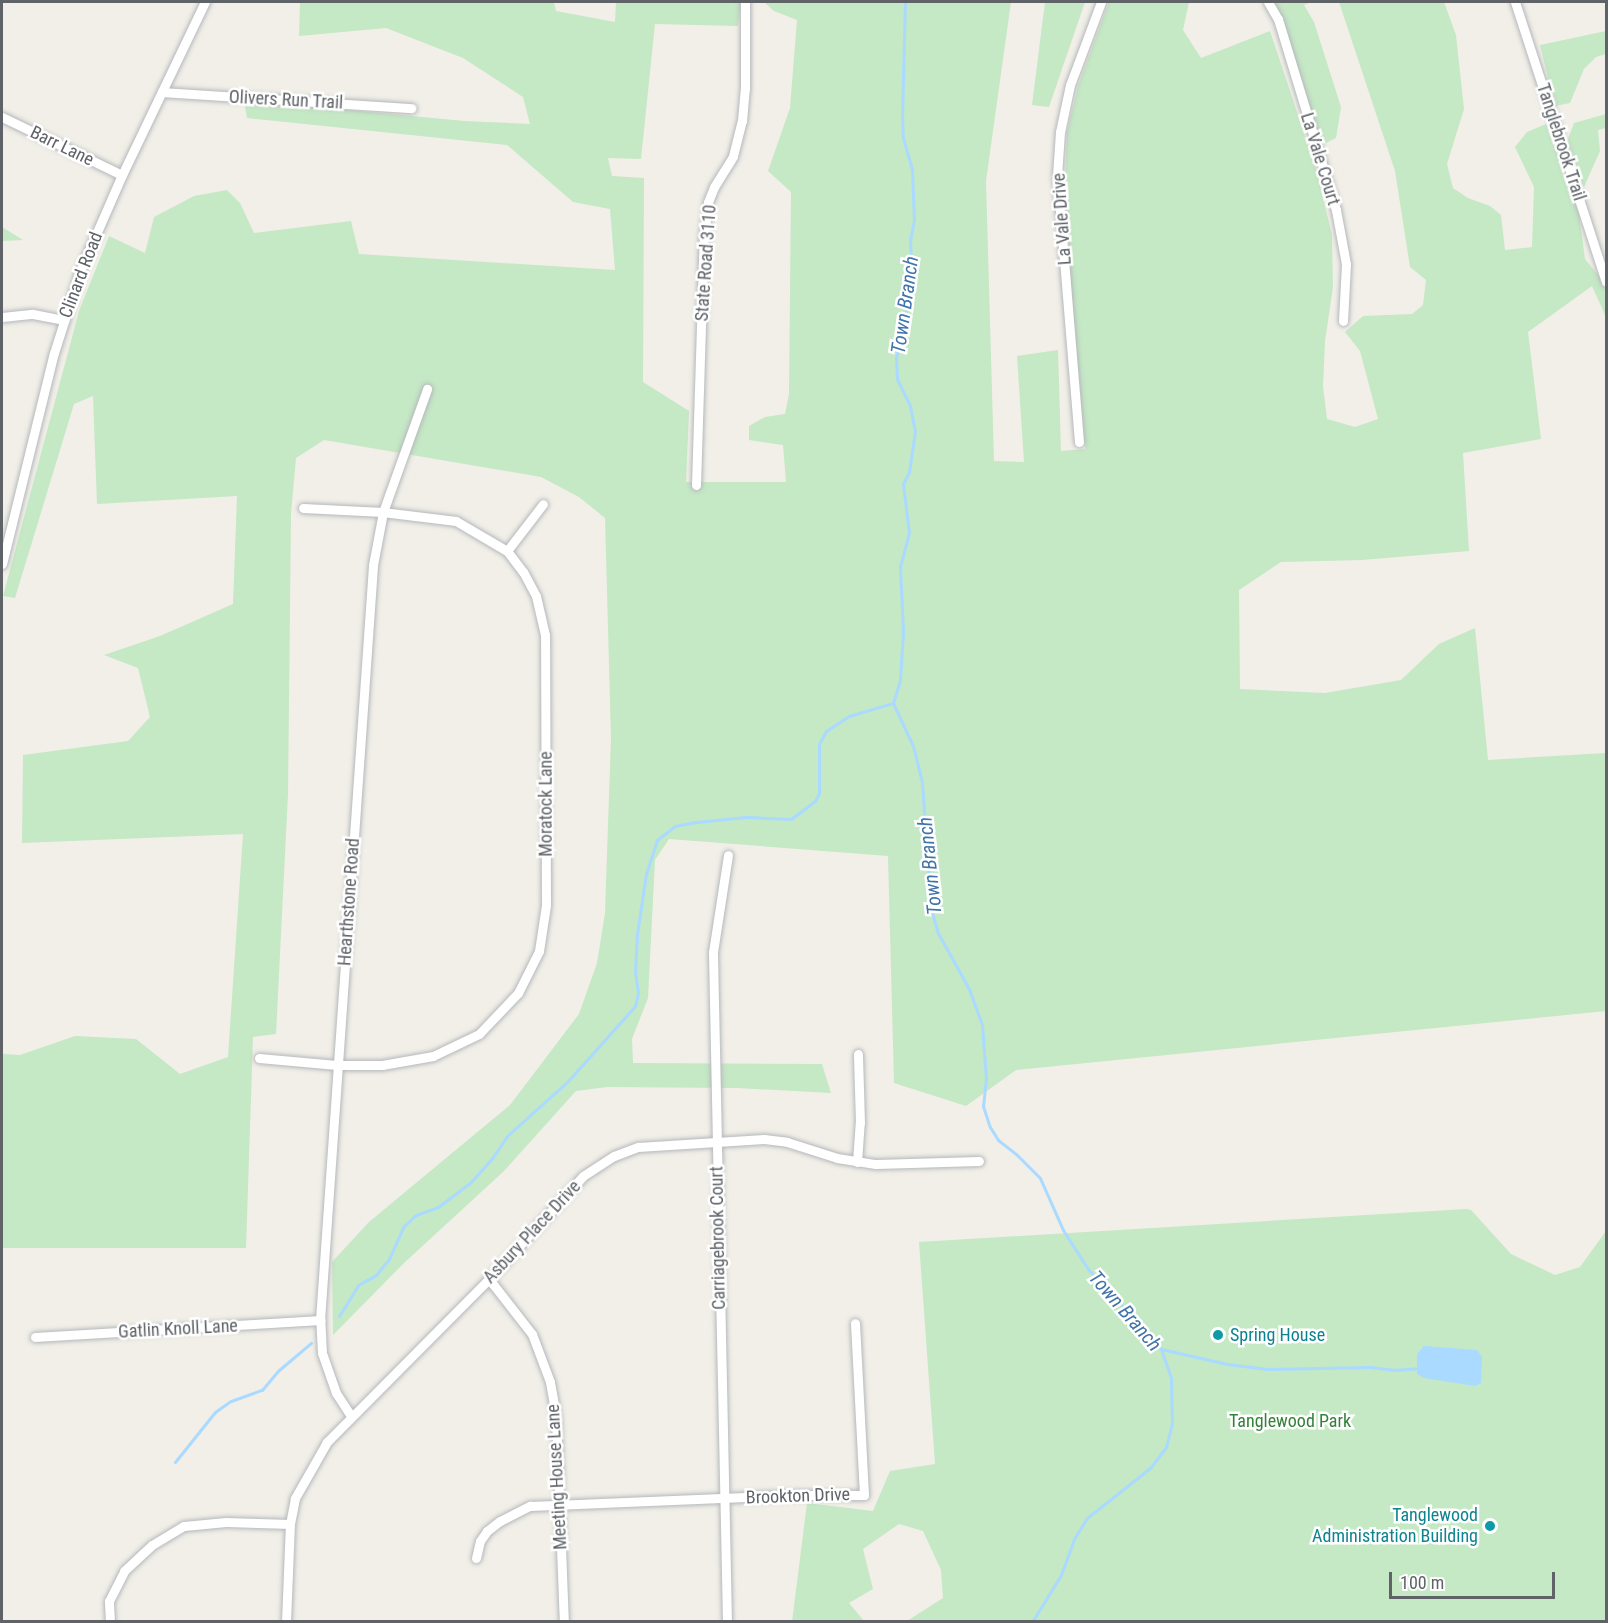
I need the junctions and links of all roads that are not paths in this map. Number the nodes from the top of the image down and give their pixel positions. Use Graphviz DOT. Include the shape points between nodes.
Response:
graph roads {
  1 [pos="206,2"];
  2 [pos="745,2"];
  3 [pos="1101,2"];
  4 [pos="1268,2"];
  5 [pos="1515,2"];
  6 [pos="162,92"];
  7 [pos="411,108"];
  8 [pos="2,117"];
  9 [pos="122,175"];
  10 [pos="1606,282"];
  11 [pos="2,316"];
  12 [pos="64,320"];
  13 [pos="1343,321"];
  14 [pos="427,389"];
  15 [pos="1079,442"];
  16 [pos="696,485"];
  17 [pos="543,504"];
  18 [pos="303,508"];
  19 [pos="383,512"];
  20 [pos="507,551"];
  21 [pos="2,564"];
  22 [pos="728,855"];
  23 [pos="858,1054"];
  24 [pos="259,1058"];
  25 [pos="337,1065"];
  26 [pos="716,1140"];
  27 [pos="979,1161"];
  28 [pos="857,1162"];
  29 [pos="489,1279"];
  30 [pos="320,1320"];
  31 [pos="855,1323"];
  32 [pos="35,1338"];
  33 [pos="351,1416"];
  34 [pos="723,1499"];
  35 [pos="559,1504"];
  36 [pos="290,1524"];
  37 [pos="476,1558"];
  38 [pos="110,1622"];
  39 [pos="286,1622"];
  40 [pos="564,1622"];
  41 [pos="727,1622"];
  1 -- 6 [label="street, Clinard Road"];
  2 -- 16 [label="street, State Road 3110" via="742,121 733,156 708,202 704,236"];
  3 -- 15 [label="street, La Vale Drive" via="1070,85 1060,132 1057,176"];
  4 -- 13 [label="street, La Vale Court" via="1278,19 1336,210 1346,264"];
  5 -- 10 [label="street, Tanglebrook Trail"];
  6 -- 7 [label="street, Olivers Run Trail"];
  6 -- 9 [label="street, Clinard Road"];
  8 -- 9 [label="street, Barr Lane"];
  9 -- 12 [label="street, Clinard Road" via="80,271"];
  11 -- 12 [label="street" via="33,314"];
  12 -- 21 [label="street, Clinard Road"];
  14 -- 19 [label="street, Hearthstone Road"];
  17 -- 20 [label="street"];
  18 -- 19 [label="street, Moratock Lane"];
  19 -- 20 [label="street, Moratock Lane" via="456,521"];
  19 -- 25 [label="street, Hearthstone Road" via="373,565"];
  20 -- 25 [label="street, Moratock Lane" via="536,596 545,635 546,906 539,951 518,993 479,1034 432,1056 382,1065"];
  22 -- 26 [label="street, Carriagebrook Court" via="713,952"];
  23 -- 28 [label="street"];
  24 -- 25 [label="street, Moratock Lane"];
  25 -- 30 [label="street, Hearthstone Road"];
  26 -- 28 [label="street, Asbury Place Drive" via="787,1142"];
  26 -- 29 [label="street, Asbury Place Drive" via="638,1147 614,1156 583,1176"];
  26 -- 34 [label="street, Carriagebrook Court"];
  27 -- 28 [label="street, Asbury Place Drive" via="895,1165"];
  29 -- 33 [label="street, Asbury Place Drive"];
  29 -- 35 [label="street, Meeting House Lane" via="532,1334 550,1382 556,1417"];
  30 -- 32 [label="street, Gatlin Knoll Lane"];
  30 -- 33 [label="street, Hearthstone Road" via="322,1353 336,1393"];
  31 -- 34 [label="street, Brookton Drive" via="864,1494"];
  33 -- 36 [label="street, Asbury Place Drive" via="327,1442 295,1498"];
  34 -- 35 [label="street, Brookton Drive"];
  34 -- 41 [label="street, Carriagebrook Court"];
  35 -- 37 [label="street, Brookton Drive" via="530,1506 500,1521 480,1541"];
  35 -- 40 [label="street, Meeting House Lane"];
  36 -- 38 [label="street" via="226,1522 184,1526 152,1545 124,1570 109,1601"];
  36 -- 39 [label="street, Asbury Place Drive"];
}
